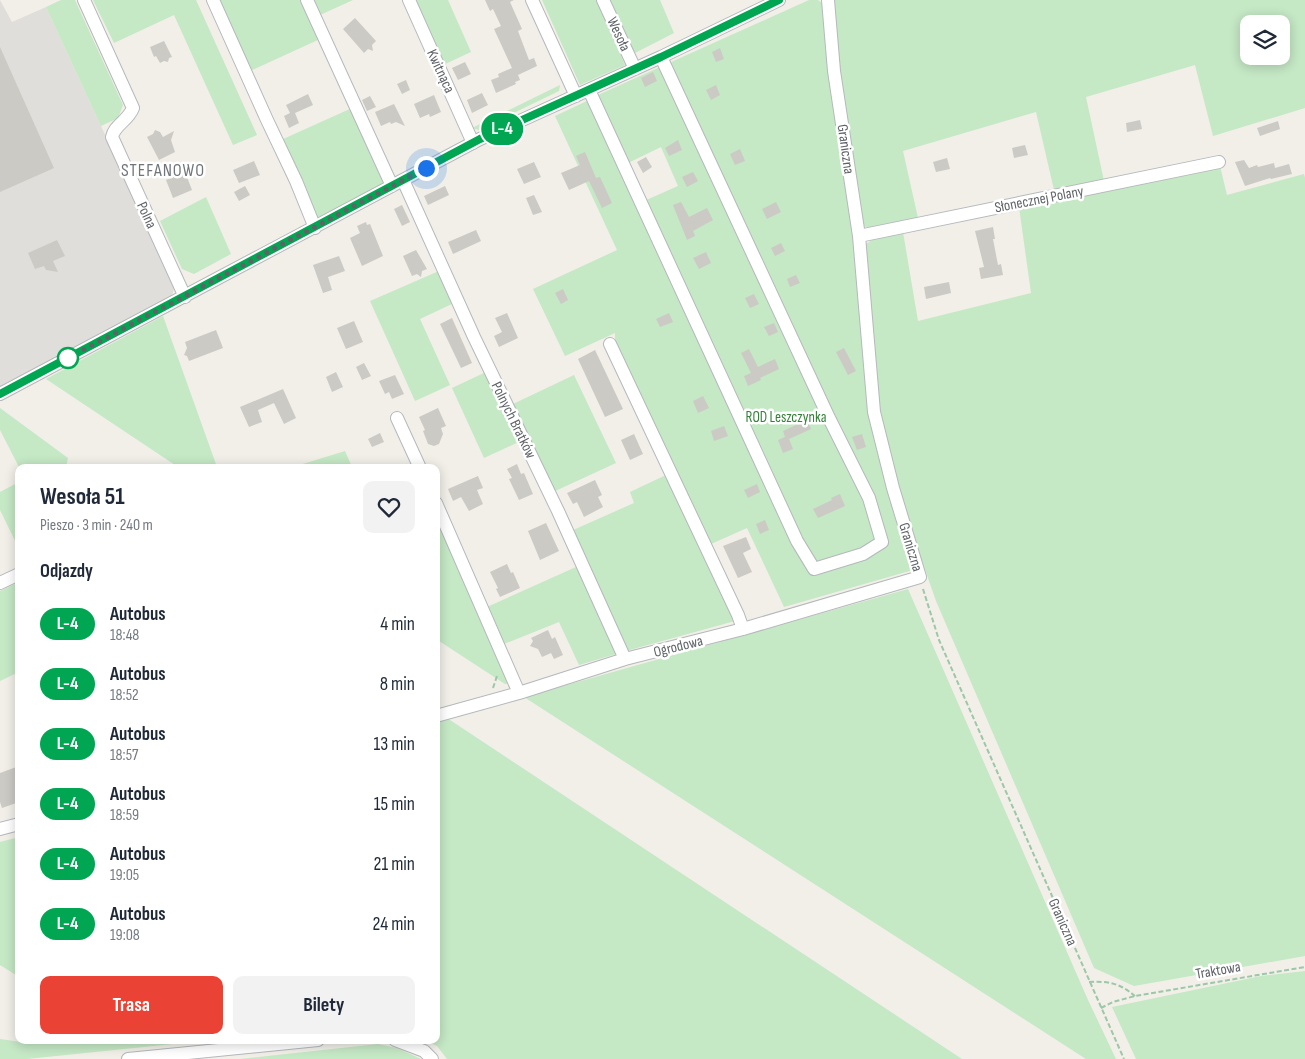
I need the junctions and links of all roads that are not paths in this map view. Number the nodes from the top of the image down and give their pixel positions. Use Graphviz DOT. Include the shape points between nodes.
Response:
graph roads {
  1 [pos="84,0"];
  2 [pos="213,0"];
  3 [pos="307,0"];
  4 [pos="409,0"];
  5 [pos="532,0"];
  6 [pos="603,0"];
  7 [pos="779,0"];
  8 [pos="828,0"];
  9 [pos="661,57"];
  10 [pos="635,69"];
  11 [pos="588,90"];
  12 [pos="576,96"];
  13 [pos="473,143"];
  14 [pos="1219,162"];
  15 [pos="397,183"];
  16 [pos="315,228"];
  17 [pos="859,236"];
  18 [pos="185,297"];
  19 [pos="610,344"];
  20 [pos="0,394"];
  21 [pos="397,418"];
  22 [pos="418,464"];
  23 [pos="440,512"];
  24 [pos="15,576"];
  25 [pos="920,577"];
  26 [pos="0,583"];
  27 [pos="743,629"];
  28 [pos="625,659"];
  29 [pos="519,693"];
  30 [pos="440,715"];
  31 [pos="15,825"];
  32 [pos="0,829"];
  33 [pos="278,1044"];
  34 [pos="406,1044"];
  35 [pos="128,1059"];
  36 [pos="432,1059"];
  1 -- 18 [label="street, Polna" via="132,108 130,116 115,129 112,137"];
  2 -- 16 [label="street"];
  3 -- 15 [label="street, Polnych Bratków"];
  4 -- 13 [label="street, Kwitnąca"];
  5 -- 12 [label="street"];
  6 -- 10 [label="street, Wesoła"];
  7 -- 9 [label="street"];
  8 -- 17 [label="street, Graniczna" via="834,71"];
  9 -- 10 [label="street"];
  9 -- 11 [label="street" via="824,409 869,498 882,542 862,554 814,569 797,541"];
  10 -- 11 [label="street"];
  11 -- 12 [label="street"];
  12 -- 13 [label="street"];
  13 -- 15 [label="street"];
  14 -- 17 [label="street, Słonecznej Polany"];
  15 -- 16 [label="street"];
  15 -- 28 [label="street, Polnych Bratków" via="558,511"];
  16 -- 18 [label="street"];
  17 -- 25 [label="street, Graniczna" via="874,412"];
  18 -- 20 [label="street"];
  19 -- 27 [label="street"];
  21 -- 22 [label="street"];
  23 -- 29 [label="street"];
  24 -- 26 [label="street"];
  25 -- 27 [label="street, Ogrodowa"];
  27 -- 28 [label="street, Ogrodowa"];
  28 -- 29 [label="street, Ogrodowa"];
  29 -- 30 [label="street, Ogrodowa"];
  31 -- 32 [label="street"];
  33 -- 35 [label="street"];
  34 -- 36 [label="street" via="424,1051"];
}
